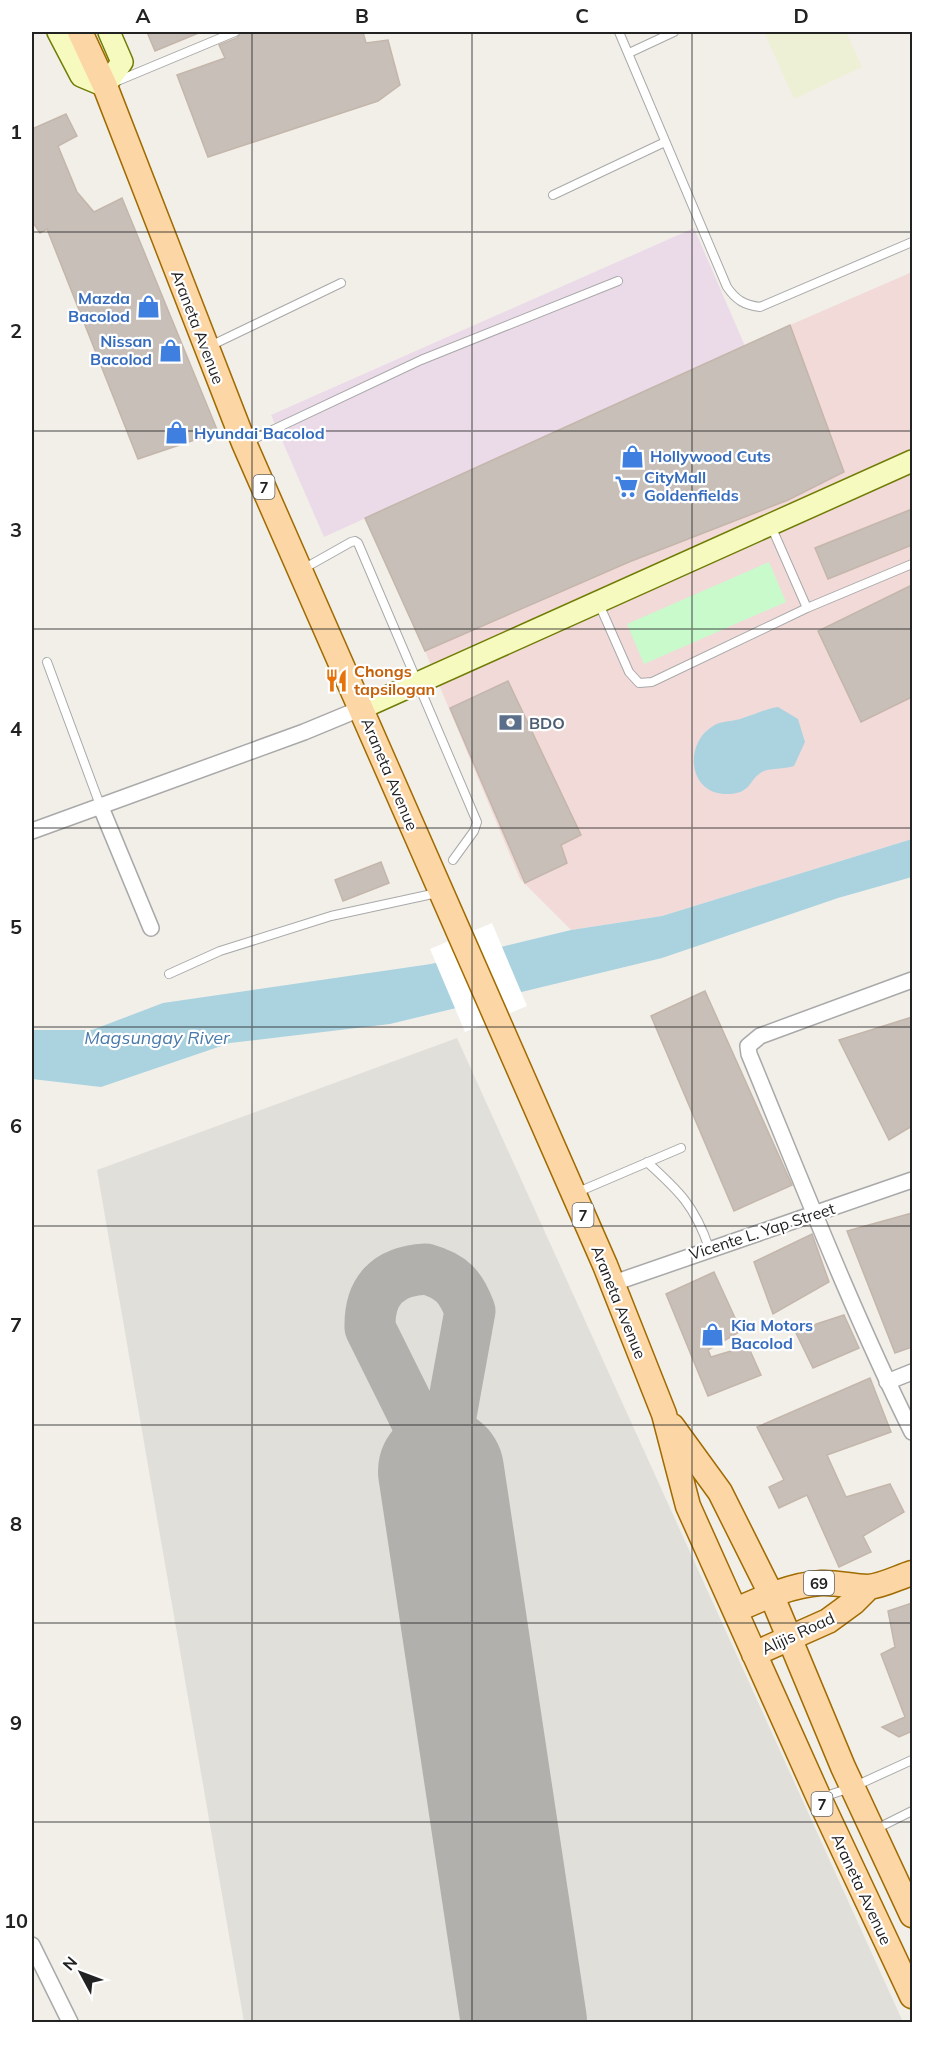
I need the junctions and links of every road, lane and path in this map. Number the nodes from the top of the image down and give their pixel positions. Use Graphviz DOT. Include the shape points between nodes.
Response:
graph roads {
  1 [pos="58,32"];
  2 [pos="80,32"];
  3 [pos="110,32"];
  4 [pos="235,32"];
  5 [pos="619,32"];
  6 [pos="674,32"];
  7 [pos="629,53"];
  8 [pos="105,86"];
  9 [pos="665,142"];
  10 [pos="553,195"];
  11 [pos="912,242"];
  12 [pos="618,281"];
  13 [pos="341,283"];
  14 [pos="206,348"];
  15 [pos="244,443"];
  16 [pos="912,461"];
  17 [pos="771,525"];
  18 [pos="912,564"];
  19 [pos="300,571"];
  20 [pos="599,603"];
  21 [pos="807,608"];
  22 [pos="47,662"];
  23 [pos="418,683"];
  24 [pos="362,708"];
  25 [pos="100,805"];
  26 [pos="32,831"];
  27 [pos="453,860"];
  28 [pos="441,893"];
  29 [pos="151,927"];
  30 [pos="169,974"];
  31 [pos="912,980"];
  32 [pos="681,1148"];
  33 [pos="647,1162"];
  34 [pos="912,1180"];
  35 [pos="574,1194"];
  36 [pos="816,1214"];
  37 [pos="709,1248"];
  38 [pos="611,1284"];
  39 [pos="912,1372"];
  40 [pos="887,1382"];
  41 [pos="664,1414"];
  42 [pos="912,1432"];
  43 [pos="912,1572"];
  44 [pos="869,1587"];
  45 [pos="771,1594"];
  46 [pos="736,1610"];
  47 [pos="789,1638"];
  48 [pos="753,1654"];
  49 [pos="912,1760"];
  50 [pos="853,1787"];
  51 [pos="819,1798"];
  52 [pos="912,1811"];
  53 [pos="872,1831"];
  54 [pos="912,1915"];
  55 [pos="32,1945"];
  56 [pos="912,1996"];
  57 [pos="70,2022"];
  1 -- 8 [label="street" via="81,76"];
  2 -- 8 [label="main road, Araneta Avenue / 7"];
  3 -- 8 [label="street" via="122,62"];
  4 -- 8 [label="lane"];
  5 -- 7 [label="lane"];
  6 -- 7 [label="lane"];
  7 -- 9 [label="lane"];
  8 -- 14 [label="main road, Araneta Avenue / 7"];
  9 -- 10 [label="lane"];
  9 -- 11 [label="lane" via="728,287 741,302 760,307"];
  12 -- 15 [label="lane" via="421,360"];
  13 -- 14 [label="lane"];
  14 -- 15 [label="main road, Araneta Avenue / 7"];
  15 -- 19 [label="main road, Araneta Avenue / 7"];
  16 -- 17 [label="street"];
  17 -- 20 [label="street"];
  17 -- 21 [label="lane"];
  18 -- 21 [label="lane"];
  19 -- 23 [label="lane" via="351,542 358,543"];
  19 -- 24 [label="main road, Araneta Avenue / 7"];
  20 -- 21 [label="lane" via="630,672 639,683 652,682"];
  20 -- 23 [label="street"];
  22 -- 25 [label="lane"];
  23 -- 24 [label="street"];
  23 -- 27 [label="lane" via="477,822"];
  24 -- 25 [label="street"];
  24 -- 28 [label="main road, Araneta Avenue / 7"];
  25 -- 26 [label="street"];
  25 -- 29 [label="street"];
  28 -- 30 [label="lane" via="331,916 220,951"];
  28 -- 35 [label="main road, Araneta Avenue / 7"];
  31 -- 36 [label="street" via="760,1036 748,1046"];
  32 -- 33 [label="lane"];
  33 -- 35 [label="lane"];
  33 -- 37 [label="lane" via="692,1208"];
  34 -- 36 [label="street, Vicente L. Yap Street"];
  35 -- 38 [label="main road, Araneta Avenue / 7"];
  36 -- 37 [label="street, Vicente L. Yap Street"];
  36 -- 40 [label="street"];
  37 -- 38 [label="street, Vicente L. Yap Street"];
  38 -- 41 [label="main road, Araneta Avenue / 7"];
  39 -- 40 [label="street"];
  40 -- 42 [label="street"];
  41 -- 45 [label="main road, Araneta Avenue / 7" via="720,1492"];
  41 -- 46 [label="main road, Araneta Avenue / 7" via="688,1506"];
  43 -- 44 [label="main road, Alijis Road / 69"];
  44 -- 45 [label="main road, Alijis Road / 69" via="820,1583"];
  44 -- 47 [label="main road, Alijis Road / 69" via="828,1621"];
  45 -- 46 [label="main road, Alijis Road / 69"];
  45 -- 47 [label="main road, Araneta Avenue / 7"];
  46 -- 48 [label="main road, Araneta Avenue / 7"];
  47 -- 48 [label="main road, Alijis Road / 69"];
  47 -- 50 [label="main road, Araneta Avenue / 7"];
  48 -- 51 [label="main road, Araneta Avenue / 7"];
  49 -- 50 [label="lane"];
  50 -- 51 [label="lane"];
  50 -- 53 [label="main road, Araneta Avenue / 7"];
  51 -- 56 [label="main road, Araneta Avenue / 7"];
  52 -- 53 [label="lane"];
  53 -- 54 [label="main road, Araneta Avenue / 7"];
  55 -- 57 [label="street"];
}
